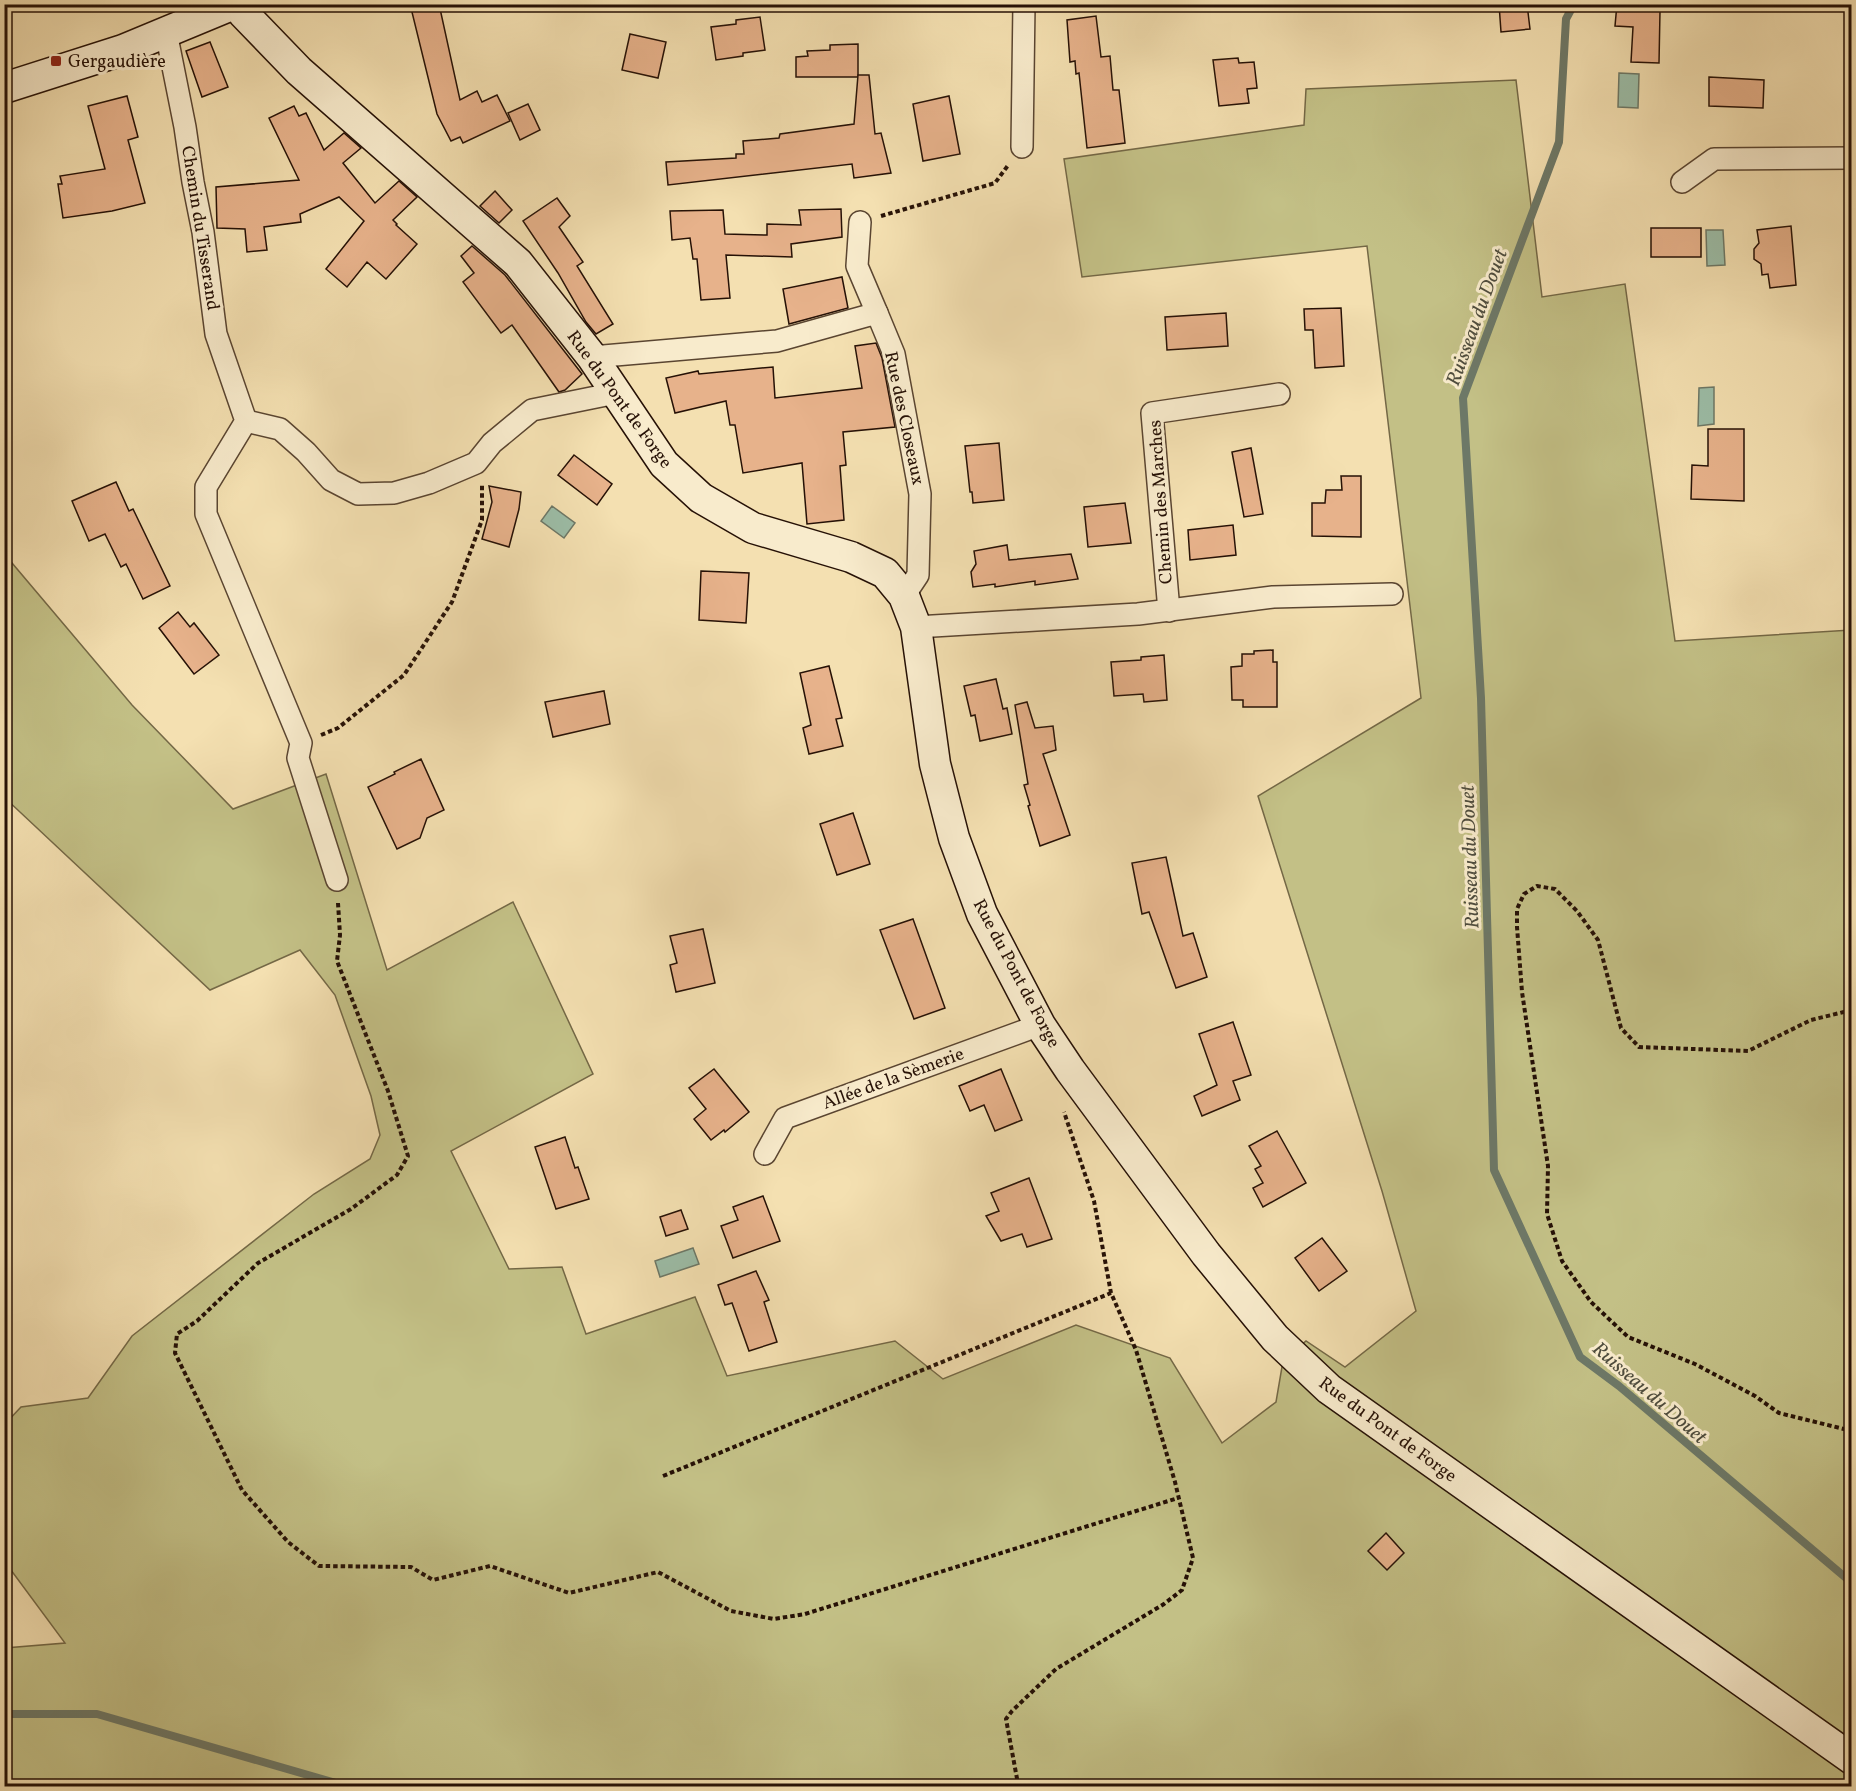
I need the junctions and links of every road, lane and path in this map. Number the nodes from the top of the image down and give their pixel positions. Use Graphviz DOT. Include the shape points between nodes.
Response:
graph roads {
  1 [pos="234,4"];
  2 [pos="239,4"];
  3 [pos="1024,4"];
  4 [pos="203,10"];
  5 [pos="166,32"];
  6 [pos="4,88"];
  7 [pos="1022,147"];
  8 [pos="1851,158"];
  9 [pos="1682,182"];
  10 [pos="860,222"];
  11 [pos="877,313"];
  12 [pos="592,357"];
  13 [pos="616,393"];
  14 [pos="1279,394"];
  15 [pos="246,421"];
  16 [pos="476,463"];
  17 [pos="1392,594"];
  18 [pos="904,596"];
  19 [pos="1168,611"];
  20 [pos="916,627"];
  21 [pos="301,742"];
  22 [pos="337,880"];
  23 [pos="1851,1010"];
  24 [pos="1040,1025"];
  25 [pos="1070,1070"];
  26 [pos="765,1154"];
  27 [pos="1112,1293"];
  28 [pos="1851,1431"];
  29 [pos="663,1476"];
  30 [pos="1178,1498"];
  31 [pos="1851,1759"];
  32 [pos="1016,1786"];
  1 -- 4 [label="street"];
  2 -- 12 [label="street, Rue du Pont de Forge" via="243,13 299,71 518,262"];
  3 -- 7 [label="street"];
  4 -- 5 [label="street"];
  5 -- 6 [label="street"];
  5 -- 15 [label="street, Chemin du Tisserand" via="203,232 216,334"];
  7 -- 10 [label="path" via="995,183"];
  8 -- 9 [label="street" via="1714,159"];
  10 -- 11 [label="street, Rue des Closeaux" via="857,266"];
  11 -- 12 [label="street" via="777,341"];
  11 -- 18 [label="street, Rue des Closeaux" via="894,354 920,494 918,575"];
  12 -- 13 [label="street, Rue du Pont de Forge"];
  13 -- 16 [label="street" via="532,410 492,443"];
  13 -- 18 [label="street, Rue du Pont de Forge" via="664,464 701,498 753,528 851,556 885,573"];
  14 -- 19 [label="street, Chemin des Marches" via="1152,412"];
  15 -- 16 [label="street" via="280,429 331,480 358,494 394,493"];
  15 -- 21 [label="street" via="206,487 206,514"];
  16 -- 21 [label="path" via="482,479 482,520 452,602 404,675 338,728"];
  17 -- 19 [label="street, Chemin des Marches" via="1273,597"];
  18 -- 20 [label="street, Rue du Pont de Forge"];
  19 -- 20 [label="street, Chemin des Marches"];
  20 -- 24 [label="street, Rue du Pont de Forge" via="935,764 954,838 982,914"];
  21 -- 22 [label="street" via="298,758"];
  22 -- 30 [label="path" via="337,961 388,1091 408,1156 397,1175 351,1209 258,1263 197,1321 177,1334 175,1353 242,1490 288,1542 319,1566 411,1567 433,1580 490,1566 569,1593 658,1572 731,1611 774,1619 806,1614"];
  23 -- 28 [label="path" via="1811,1020 1748,1051 1639,1047 1621,1028 1598,940 1577,911 1555,889 1538,886 1524,894 1517,909 1522,992 1548,1166 1547,1214 1562,1262 1591,1302 1628,1337 1695,1364 1779,1413"];
  24 -- 25 [label="street, Rue du Pont de Forge"];
  24 -- 26 [label="street, Allée de la Sèmerie" via="786,1118"];
  25 -- 27 [label="path" via="1062,1107 1094,1201"];
  25 -- 31 [label="street, Rue du Pont de Forge" via="1206,1254 1275,1338 1329,1389"];
  27 -- 29 [label="path"];
  27 -- 30 [label="path" via="1136,1350"];
  30 -- 32 [label="path" via="1193,1558 1182,1590 1056,1669 1012,1711 1006,1719"];
}
